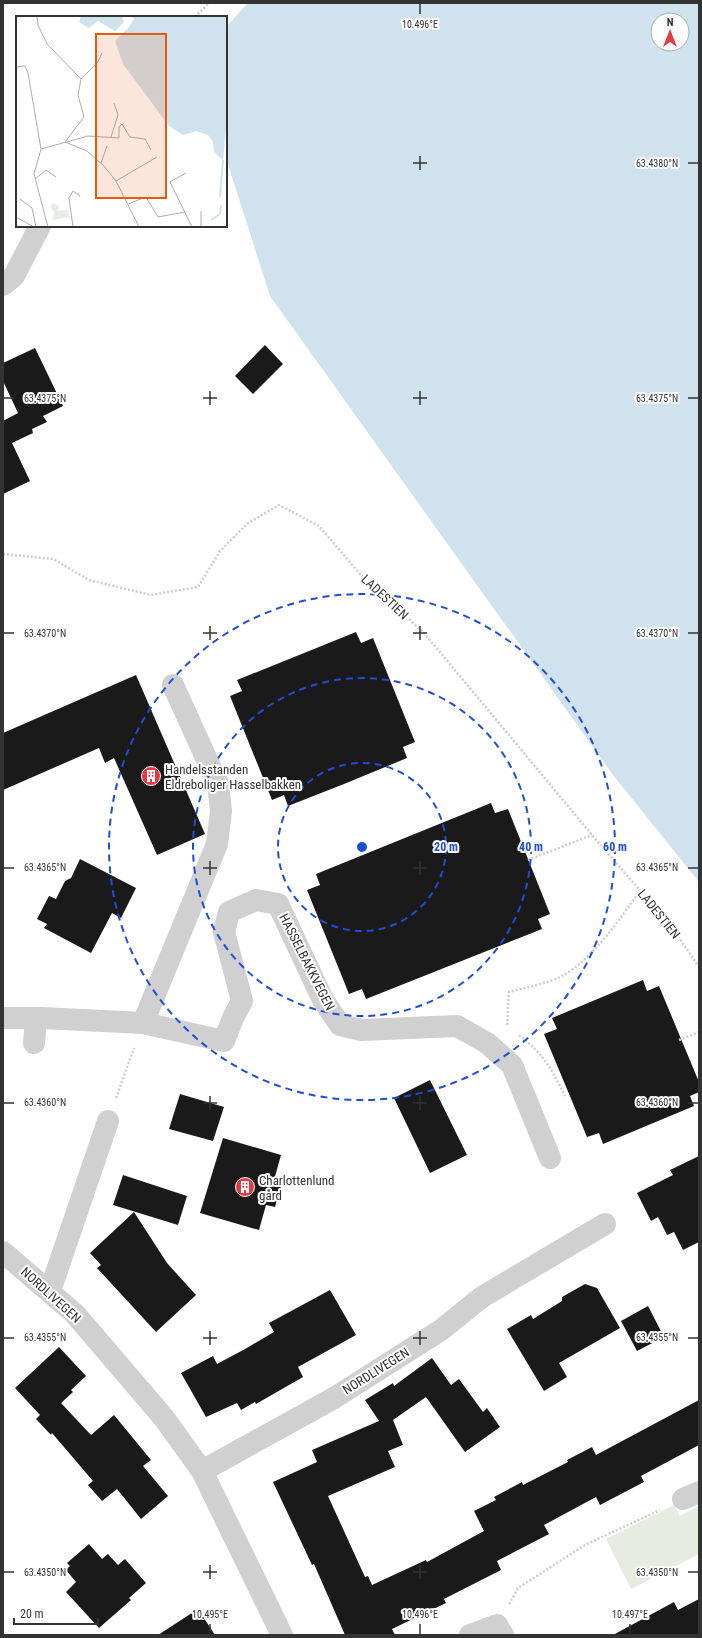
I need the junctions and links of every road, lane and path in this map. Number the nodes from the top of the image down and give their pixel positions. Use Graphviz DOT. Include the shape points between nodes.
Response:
graph roads {
  1 [pos="209,3"];
  2 [pos="196,16"];
  3 [pos="39,227"];
  4 [pos="3,285"];
  5 [pos="3,554"];
  6 [pos="173,685"];
  7 [pos="592,835"];
  8 [pos="528,860"];
  9 [pos="640,890"];
  10 [pos="699,967"];
  11 [pos="3,1018"];
  12 [pos="36,1018"];
  13 [pos="143,1023"];
  14 [pos="507,1025"];
  15 [pos="699,1032"];
  16 [pos="679,1040"];
  17 [pos="34,1043"];
  18 [pos="108,1120"];
  19 [pos="550,1158"];
  20 [pos="605,1224"];
  21 [pos="3,1252"];
  22 [pos="50,1291"];
  23 [pos="202,1471"];
  24 [pos="691,1495"];
  25 [pos="500,1630"];
  26 [pos="282,1635"];
  27 [pos="470,1635"];
  1 -- 2 [label="path"];
  3 -- 4 [label="street" via="14,276"];
  5 -- 7 [label="path, LADESTIEN" via="53,559 89,580 151,595 198,587 220,551 248,523 279,505 319,526 360,574 424,633"];
  6 -- 13 [label="street" via="218,784 221,811 217,844"];
  7 -- 8 [label="path"];
  7 -- 9 [label="path, LADESTIEN"];
  9 -- 10 [label="path, LADESTIEN" via="671,926"];
  9 -- 14 [label="path" via="606,935 579,965 561,977 509,992"];
  11 -- 12 [label="street, HASSELBAKKVEGEN"];
  12 -- 13 [label="street, HASSELBAKKVEGEN"];
  12 -- 17 [label="street"];
  13 -- 18 [label="path"];
  13 -- 19 [label="street, HASSELBAKKVEGEN" via="224,1041 242,1001 224,932 229,912 256,900 278,904 323,1000 340,1025 362,1030 457,1026 487,1043 512,1065"];
  15 -- 16 [label="path"];
  18 -- 22 [label="street"];
  20 -- 23 [label="street, NORDLIVEGEN" via="482,1297 440,1330 334,1398"];
  21 -- 22 [label="street, NORDLIVEGEN"];
  22 -- 23 [label="street, NORDLIVEGEN" via="76,1314 154,1407"];
  23 -- 26 [label="street, NORDLIVEGEN"];
  24 -- 25 [label="path" via="585,1545 518,1588"];
  25 -- 27 [label="street"];
}
